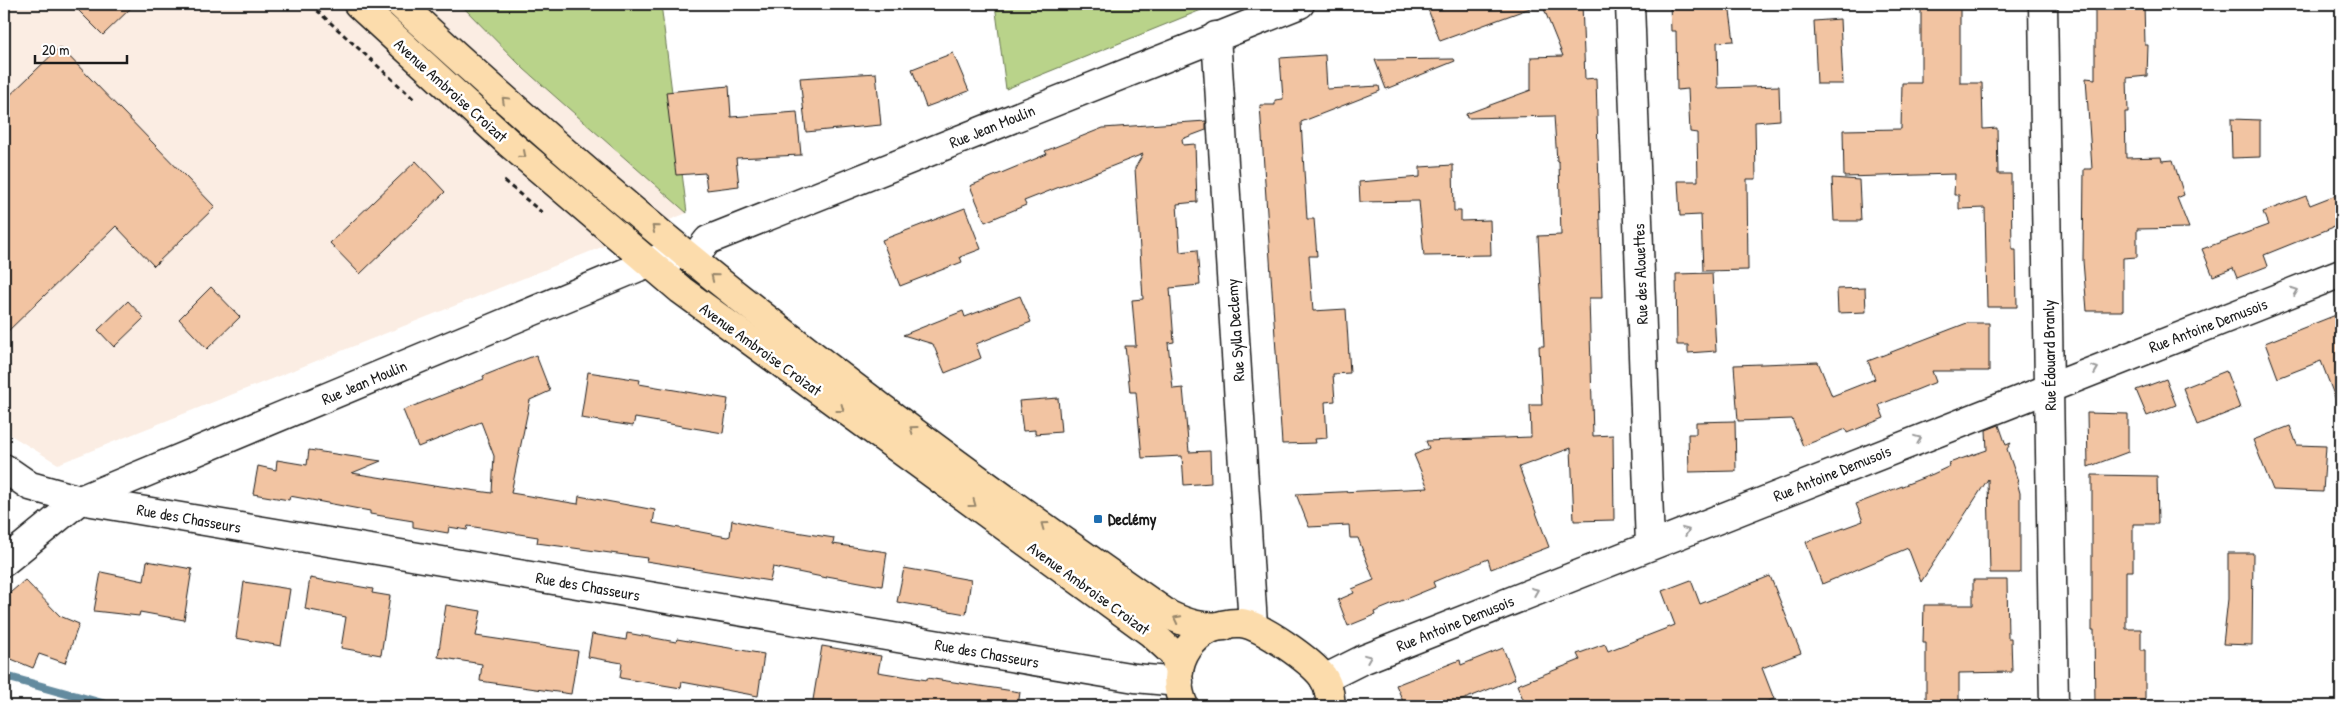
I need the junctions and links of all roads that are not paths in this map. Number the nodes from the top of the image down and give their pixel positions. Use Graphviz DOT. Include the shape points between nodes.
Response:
graph roads {
  1 [pos="358,4"];
  2 [pos="400,4"];
  3 [pos="1300,4"];
  4 [pos="1630,4"];
  5 [pos="2043,4"];
  6 [pos="1216,36"];
  7 [pos="693,259"];
  8 [pos="649,263"];
  9 [pos="2341,273"];
  10 [pos="831,368"];
  11 [pos="2049,387"];
  12 [pos="4,468"];
  13 [pos="80,500"];
  14 [pos="1650,545"];
  15 [pos="4,562"];
  16 [pos="1253,625"];
  17 [pos="1224,626"];
  18 [pos="1324,679"];
  19 [pos="1181,686"];
  20 [pos="1331,706"];
  21 [pos="2054,706"];
  1 -- 8 [label="main road, Avenue Ambroise Croizat, one-way" via="509,143"];
  7 -- 2 [label="main road, Avenue Ambroise Croizat, one-way" via="524,118"];
  3 -- 6 [label="street, Rue Jean Moulin"];
  4 -- 14 [label="street, Rue des Alouettes"];
  5 -- 11 [label="street, Rue Édouard Branly"];
  6 -- 7 [label="street, Rue Jean Moulin" via="708,240"];
  6 -- 16 [label="street, Rue Sylla Declemy"];
  10 -- 7 [label="main road, Avenue Ambroise Croizat, one-way"];
  8 -- 10 [label="street" via="658,259 671,264 706,295 800,362 810,367"];
  8 -- 13 [label="street, Rue Jean Moulin"];
  8 -- 19 [label="main road, Avenue Ambroise Croizat, one-way" via="743,337 1151,633 1174,654"];
  11 -- 9 [label="street, Rue Antoine Demusois, one-way"];
  17 -- 10 [label="main road, Avenue Ambroise Croizat, one-way" via="1195,626 1168,615"];
  14 -- 11 [label="street, Rue Antoine Demusois, one-way"];
  11 -- 21 [label="street, Rue Édouard Branly"];
  12 -- 13 [label="street, Rue des Chasseurs" via="30,486"];
  13 -- 15 [label="street, Rue Jean Moulin"];
  13 -- 19 [label="street, Rue des Chasseurs"];
  18 -- 14 [label="street, Rue Antoine Demusois, one-way" via="1362,660"];
  16 -- 17 [label="main road, Avenue Ambroise Croizat"];
  16 -- 18 [label="main road" via="1308,663"];
  17 -- 19 [label="main road" via="1193,640 1183,657"];
  18 -- 20 [label="main road" via="1329,688"];
}
